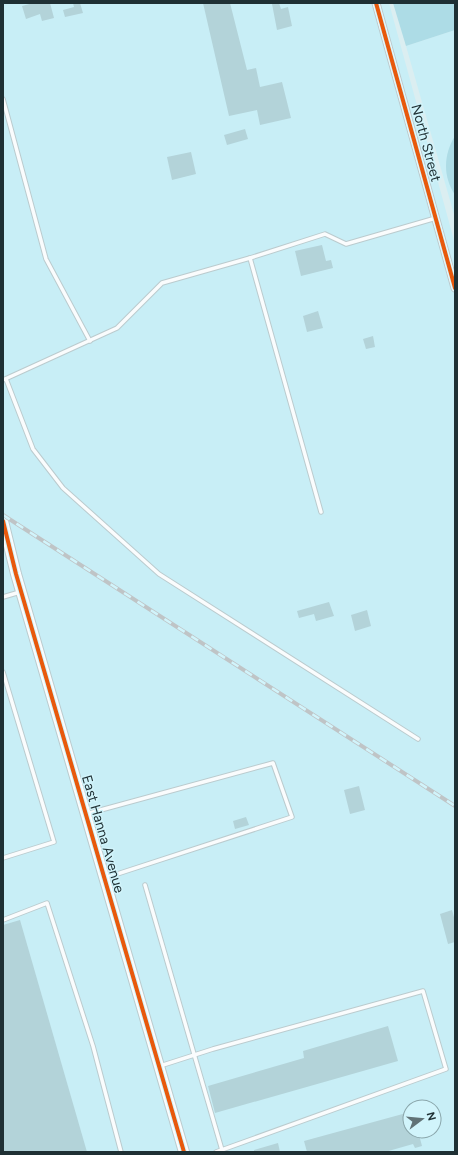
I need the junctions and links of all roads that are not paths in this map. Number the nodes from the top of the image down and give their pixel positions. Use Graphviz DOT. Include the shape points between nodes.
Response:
graph roads {
  1 [pos="376,3"];
  2 [pos="3,99"];
  3 [pos="436,218"];
  4 [pos="250,258"];
  5 [pos="455,288"];
  6 [pos="90,340"];
  7 [pos="5,380"];
  8 [pos="321,512"];
  9 [pos="3,521"];
  10 [pos="4,534"];
  11 [pos="21,592"];
  12 [pos="3,597"];
  13 [pos="3,672"];
  14 [pos="418,738"];
  15 [pos="86,814"];
  16 [pos="3,858"];
  17 [pos="104,878"];
  18 [pos="145,885"];
  19 [pos="3,920"];
  20 [pos="194,1054"];
  21 [pos="159,1066"];
  22 [pos="222,1150"];
  23 [pos="121,1152"];
  24 [pos="184,1152"];
  25 [pos="216,1152"];
  1 -- 3 [label="street, North Street"];
  2 -- 6 [label="lane" via="46,260"];
  3 -- 4 [label="lane" via="346,244 325,234"];
  3 -- 5 [label="street, North Street"];
  4 -- 6 [label="lane" via="162,283 118,328"];
  4 -- 8 [label="lane"];
  6 -- 7 [label="lane"];
  7 -- 14 [label="lane" via="33,448 63,488 159,574"];
  9 -- 10 [label="street, East Hanna Avenue"];
  10 -- 11 [label="street, East Hanna Avenue"];
  11 -- 12 [label="lane"];
  11 -- 15 [label="street, East Hanna Avenue"];
  13 -- 16 [label="lane" via="54,842"];
  15 -- 17 [label="street, East Hanna Avenue"];
  15 -- 17 [label="lane" via="272,763 292,817"];
  17 -- 21 [label="street, East Hanna Avenue"];
  18 -- 20 [label="lane"];
  19 -- 23 [label="lane" via="47,903 93,1046"];
  20 -- 21 [label="lane"];
  20 -- 22 [label="lane"];
  20 -- 22 [label="lane" via="423,991 446,1069"];
  21 -- 24 [label="street, East Hanna Avenue"];
  22 -- 25 [label="lane"];
}
